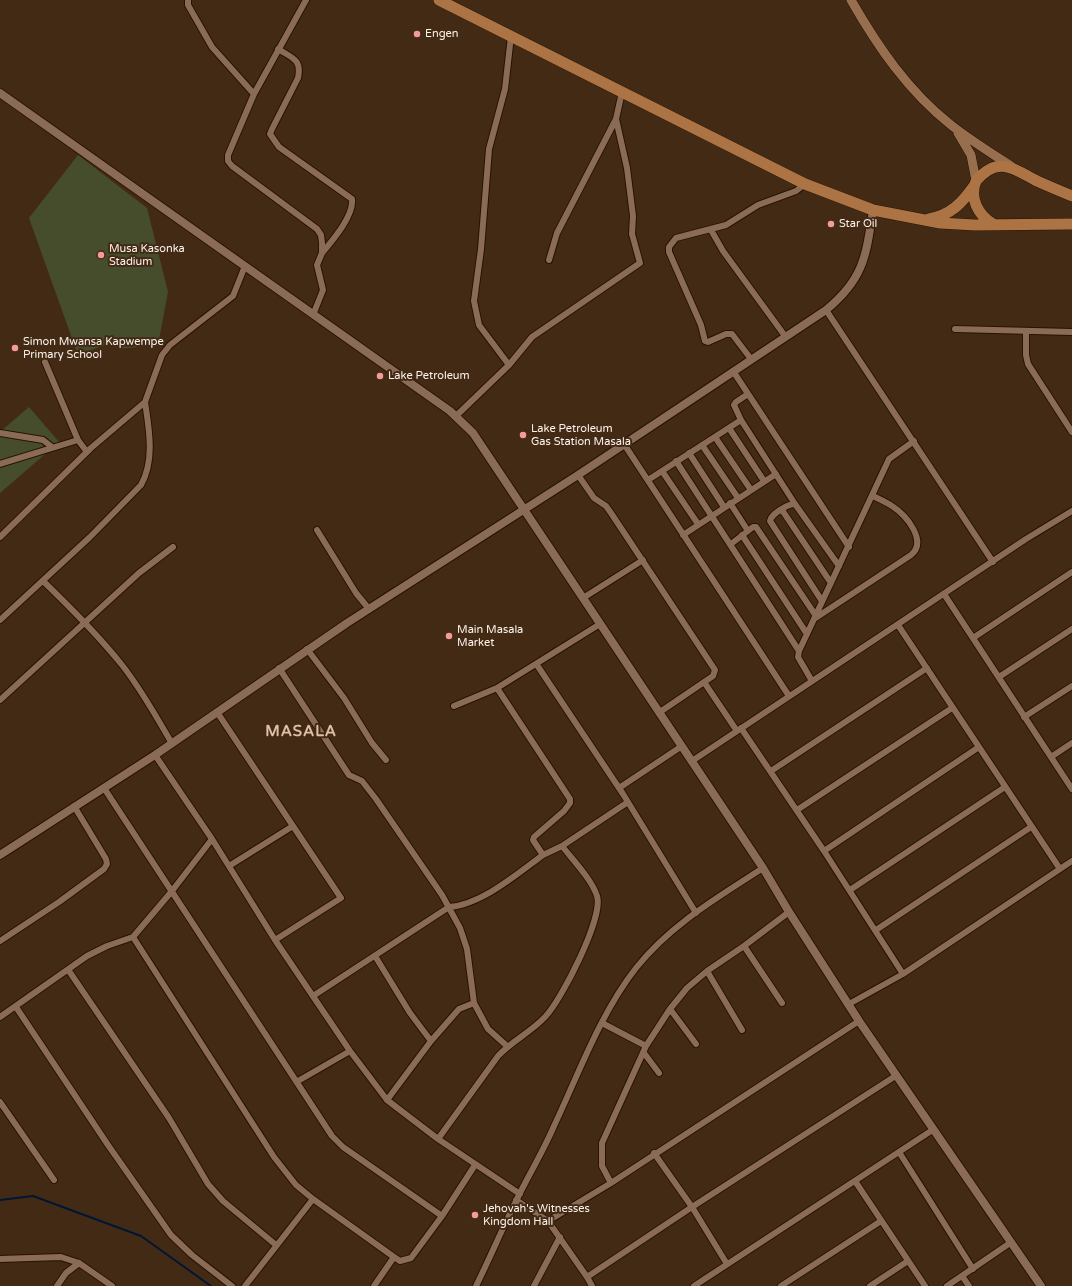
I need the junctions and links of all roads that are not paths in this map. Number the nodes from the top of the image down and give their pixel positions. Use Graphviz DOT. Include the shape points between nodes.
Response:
graph roads {
  1 [pos="188,0"];
  2 [pos="306,0"];
  3 [pos="439,0"];
  4 [pos="851,0"];
  5 [pos="511,36"];
  6 [pos="278,48"];
  7 [pos="622,92"];
  8 [pos="0,93"];
  9 [pos="254,94"];
  10 [pos="616,119"];
  11 [pos="951,125"];
  12 [pos="1011,166"];
  13 [pos="975,183"];
  14 [pos="805,184"];
  15 [pos="1072,196"];
  16 [pos="873,210"];
  17 [pos="923,221"];
  18 [pos="993,224"];
  19 [pos="1072,224"];
  20 [pos="711,230"];
  21 [pos="322,254"];
  22 [pos="549,260"];
  23 [pos="245,266"];
  24 [pos="826,310"];
  25 [pos="313,315"];
  26 [pos="955,329"];
  27 [pos="1026,331"];
  28 [pos="1072,332"];
  29 [pos="786,336"];
  30 [pos="751,359"];
  31 [pos="45,362"];
  32 [pos="509,365"];
  33 [pos="733,371"];
  34 [pos="748,394"];
  35 [pos="145,402"];
  36 [pos="456,416"];
  37 [pos="741,420"];
  38 [pos="729,428"];
  39 [pos="1072,432"];
  40 [pos="0,433"];
  41 [pos="715,437"];
  42 [pos="78,440"];
  43 [pos="914,441"];
  44 [pos="624,444"];
  45 [pos="702,445"];
  46 [pos="52,447"];
  47 [pos="87,452"];
  48 [pos="689,453"];
  49 [pos="676,461"];
  50 [pos="0,464"];
  51 [pos="662,471"];
  52 [pos="776,474"];
  53 [pos="578,475"];
  54 [pos="648,480"];
  55 [pos="764,481"];
  56 [pos="751,490"];
  57 [pos="873,496"];
  58 [pos="738,498"];
  59 [pos="730,503"];
  60 [pos="795,504"];
  61 [pos="724,507"];
  62 [pos="524,509"];
  63 [pos="782,510"];
  64 [pos="1072,511"];
  65 [pos="712,515"];
  66 [pos="698,524"];
  67 [pos="317,530"];
  68 [pos="748,530"];
  69 [pos="683,535"];
  70 [pos="742,535"];
  71 [pos="0,537"];
  72 [pos="731,544"];
  73 [pos="173,547"];
  74 [pos="849,547"];
  75 [pos="643,560"];
  76 [pos="993,562"];
  77 [pos="839,566"];
  78 [pos="1072,572"];
  79 [pos="43,581"];
  80 [pos="831,583"];
  81 [pos="944,594"];
  82 [pos="583,598"];
  83 [pos="822,601"];
  84 [pos="369,609"];
  85 [pos="815,618"];
  86 [pos="0,620"];
  87 [pos="86,623"];
  88 [pos="600,624"];
  89 [pos="898,625"];
  90 [pos="1072,629"];
  91 [pos="807,634"];
  92 [pos="973,638"];
  93 [pos="307,649"];
  94 [pos="799,651"];
  95 [pos="537,665"];
  96 [pos="278,668"];
  97 [pos="927,668"];
  98 [pos="999,678"];
  99 [pos="812,681"];
  100 [pos="704,682"];
  101 [pos="1072,686"];
  102 [pos="496,688"];
  103 [pos="789,696"];
  104 [pos="0,700"];
  105 [pos="454,706"];
  106 [pos="952,708"];
  107 [pos="217,712"];
  108 [pos="660,712"];
  109 [pos="1024,717"];
  110 [pos="739,730"];
  111 [pos="171,742"];
  112 [pos="1072,743"];
  113 [pos="682,746"];
  114 [pos="978,747"];
  115 [pos="155,754"];
  116 [pos="1051,757"];
  117 [pos="386,760"];
  118 [pos="692,761"];
  119 [pos="771,771"];
  120 [pos="1005,787"];
  121 [pos="104,788"];
  122 [pos="618,788"];
  123 [pos="1072,789"];
  124 [pos="628,802"];
  125 [pos="74,806"];
  126 [pos="797,810"];
  127 [pos="293,826"];
  128 [pos="1031,827"];
  129 [pos="212,839"];
  130 [pos="562,846"];
  131 [pos="824,851"];
  132 [pos="0,854"];
  133 [pos="543,855"];
  134 [pos="1072,861"];
  135 [pos="229,866"];
  136 [pos="763,868"];
  137 [pos="1060,869"];
  138 [pos="850,890"];
  139 [pos="172,891"];
  140 [pos="449,907"];
  141 [pos="789,912"];
  142 [pos="696,913"];
  143 [pos="876,930"];
  144 [pos="133,937"];
  145 [pos="275,940"];
  146 [pos="0,941"];
  147 [pos="744,946"];
  148 [pos="375,956"];
  149 [pos="69,971"];
  150 [pos="707,971"];
  151 [pos="903,974"];
  152 [pos="313,996"];
  153 [pos="474,1003"];
  154 [pos="782,1003"];
  155 [pos="849,1004"];
  156 [pos="16,1007"];
  157 [pos="670,1009"];
  158 [pos="0,1017"];
  159 [pos="859,1021"];
  160 [pos="602,1023"];
  161 [pos="742,1030"];
  162 [pos="431,1041"];
  163 [pos="696,1044"];
  164 [pos="507,1046"];
  165 [pos="646,1046"];
  166 [pos="350,1051"];
  167 [pos="644,1053"];
  168 [pos="659,1073"];
  169 [pos="897,1076"];
  170 [pos="298,1081"];
  171 [pos="387,1100"];
  172 [pos="0,1102"];
  173 [pos="934,1129"];
  174 [pos="438,1139"];
  175 [pos="899,1152"];
  176 [pos="654,1154"];
  177 [pos="475,1165"];
  178 [pos="54,1180"];
  179 [pos="855,1181"];
  180 [pos="611,1183"];
  181 [pos="520,1194"];
  182 [pos="313,1199"];
  183 [pos="516,1200"];
  184 [pos="692,1207"];
  185 [pos="442,1216"];
  186 [pos="548,1221"];
  187 [pos="881,1221"];
  188 [pos="560,1238"];
  189 [pos="1010,1243"];
  190 [pos="276,1245"];
  191 [pos="394,1257"];
  192 [pos="0,1259"];
  193 [pos="908,1261"];
  194 [pos="79,1263"];
  195 [pos="727,1264"];
  196 [pos="973,1268"];
  197 [pos="962,1276"];
  198 [pos="587,1277"];
  199 [pos="56,1286"];
  200 [pos="112,1286"];
  201 [pos="232,1286"];
  202 [pos="245,1286"];
  203 [pos="374,1286"];
  204 [pos="476,1286"];
  205 [pos="534,1286"];
  206 [pos="592,1286"];
  207 [pos="694,1286"];
  208 [pos="781,1286"];
  209 [pos="870,1286"];
  210 [pos="925,1286"];
  211 [pos="947,1286"];
  212 [pos="969,1286"];
  213 [pos="1041,1286"];
  1 -- 9 [label="street" via="212,47"];
  2 -- 6 [label="street"];
  3 -- 5 [label="highway"];
  4 -- 11 [label="main road" via="892,65"];
  5 -- 7 [label="highway"];
  5 -- 32 [label="street" via="505,89 488,149 481,249 474,301 479,325"];
  6 -- 9 [label="street"];
  6 -- 21 [label="street" via="296,60 300,70 272,128 272,140 352,199 343,225"];
  7 -- 10 [label="street"];
  7 -- 14 [label="highway"];
  8 -- 23 [label="street"];
  9 -- 21 [label="street" via="228,160 232,166 317,228 321,235"];
  10 -- 22 [label="street" via="557,233"];
  10 -- 32 [label="street" via="627,168 633,216 632,234 640,262 532,337"];
  11 -- 12 [label="main road"];
  11 -- 13 [label="main road" via="968,148"];
  12 -- 13 [label="highway" via="990,169"];
  12 -- 15 [label="highway" via="1045,185"];
  13 -- 17 [label="highway" via="962,202 949,213"];
  13 -- 18 [label="highway" via="974,201 979,212"];
  14 -- 16 [label="highway"];
  14 -- 20 [label="street" via="796,191 758,206 726,225"];
  16 -- 17 [label="highway"];
  16 -- 24 [label="street" via="864,259 857,277 847,292"];
  17 -- 18 [label="highway" via="957,225"];
  18 -- 19 [label="highway"];
  20 -- 29 [label="street" via="723,251"];
  20 -- 30 [label="street" via="676,238 669,247 669,252 701,325 705,341 732,334"];
  21 -- 25 [label="street" via="317,265 323,290"];
  23 -- 25 [label="street"];
  23 -- 35 [label="street" via="233,296 170,345 162,355"];
  24 -- 29 [label="street"];
  24 -- 43 [label="street"];
  25 -- 36 [label="street"];
  26 -- 27 [label="street"];
  27 -- 28 [label="street"];
  27 -- 39 [label="street" via="1026,360"];
  29 -- 30 [label="street"];
  30 -- 33 [label="street"];
  31 -- 42 [label="street"];
  32 -- 36 [label="street"];
  33 -- 34 [label="street"];
  33 -- 44 [label="street"];
  34 -- 37 [label="street" via="734,405"];
  34 -- 74 [label="street"];
  35 -- 47 [label="street"];
  35 -- 79 [label="street" via="149,429 149,464 144,481"];
  36 -- 62 [label="street" via="473,433"];
  37 -- 38 [label="street"];
  37 -- 52 [label="street"];
  38 -- 41 [label="street"];
  38 -- 55 [label="street"];
  40 -- 46 [label="street" via="43,440"];
  41 -- 45 [label="street"];
  41 -- 56 [label="street"];
  42 -- 46 [label="street"];
  42 -- 47 [label="street"];
  43 -- 57 [label="street" via="889,459"];
  43 -- 76 [label="street"];
  44 -- 53 [label="street"];
  44 -- 54 [label="street"];
  45 -- 48 [label="street"];
  45 -- 58 [label="street"];
  46 -- 50 [label="street"];
  47 -- 71 [label="street"];
  48 -- 49 [label="street"];
  48 -- 61 [label="street"];
  49 -- 51 [label="street"];
  49 -- 65 [label="street"];
  51 -- 54 [label="street"];
  51 -- 66 [label="street"];
  52 -- 55 [label="street"];
  52 -- 60 [label="street"];
  53 -- 62 [label="street"];
  53 -- 75 [label="street" via="594,498 611,513"];
  54 -- 69 [label="street"];
  55 -- 56 [label="street"];
  56 -- 58 [label="street"];
  57 -- 74 [label="street"];
  57 -- 85 [label="street" via="893,506 902,515 917,536 916,549 911,555"];
  58 -- 59 [label="street"];
  59 -- 61 [label="street"];
  59 -- 68 [label="street"];
  60 -- 63 [label="street"];
  60 -- 77 [label="street"];
  61 -- 65 [label="street"];
  62 -- 82 [label="street"];
  62 -- 84 [label="street"];
  63 -- 80 [label="street"];
  63 -- 83 [label="street" via="772,516 770,521"];
  64 -- 76 [label="street"];
  65 -- 66 [label="street"];
  65 -- 72 [label="street"];
  66 -- 69 [label="street"];
  67 -- 84 [label="street" via="356,593"];
  68 -- 70 [label="street"];
  68 -- 85 [label="street" via="758,528"];
  69 -- 103 [label="street"];
  70 -- 72 [label="street"];
  70 -- 91 [label="street"];
  72 -- 94 [label="street"];
  73 -- 87 [label="street" via="139,573"];
  74 -- 77 [label="street"];
  75 -- 82 [label="street"];
  75 -- 100 [label="street" via="713,667 714,673"];
  76 -- 81 [label="street"];
  77 -- 80 [label="street"];
  78 -- 92 [label="street"];
  79 -- 86 [label="street"];
  79 -- 87 [label="street"];
  80 -- 83 [label="street"];
  81 -- 89 [label="street"];
  81 -- 92 [label="street"];
  82 -- 88 [label="street"];
  83 -- 85 [label="street"];
  84 -- 93 [label="street"];
  85 -- 91 [label="street"];
  87 -- 104 [label="street"];
  87 -- 111 [label="street" via="142,693"];
  88 -- 95 [label="street"];
  88 -- 108 [label="street"];
  89 -- 97 [label="street"];
  89 -- 99 [label="street"];
  90 -- 98 [label="street"];
  91 -- 94 [label="street"];
  92 -- 98 [label="street"];
  93 -- 96 [label="street"];
  93 -- 117 [label="street"];
  94 -- 99 [label="street" via="798,657"];
  95 -- 102 [label="street"];
  95 -- 122 [label="street"];
  96 -- 107 [label="street"];
  96 -- 140 [label="street" via="350,775 362,782 376,799"];
  97 -- 106 [label="street"];
  97 -- 119 [label="street"];
  98 -- 109 [label="street"];
  99 -- 103 [label="street"];
  100 -- 108 [label="street"];
  100 -- 110 [label="street"];
  101 -- 109 [label="street"];
  102 -- 105 [label="street"];
  102 -- 133 [label="street" via="570,799 564,811 534,837 533,840"];
  103 -- 110 [label="street"];
  106 -- 114 [label="street"];
  106 -- 126 [label="street"];
  107 -- 111 [label="street"];
  107 -- 127 [label="street"];
  108 -- 113 [label="street"];
  109 -- 116 [label="street"];
  110 -- 118 [label="street"];
  110 -- 119 [label="street"];
  111 -- 115 [label="street"];
  112 -- 116 [label="street"];
  113 -- 118 [label="street"];
  113 -- 122 [label="street"];
  114 -- 120 [label="street"];
  114 -- 131 [label="street"];
  115 -- 121 [label="street"];
  115 -- 129 [label="street"];
  116 -- 123 [label="street"];
  118 -- 136 [label="street"];
  119 -- 126 [label="street"];
  120 -- 128 [label="street"];
  120 -- 138 [label="street"];
  121 -- 125 [label="street"];
  121 -- 139 [label="street"];
  122 -- 124 [label="street"];
  124 -- 130 [label="street"];
  124 -- 142 [label="street"];
  125 -- 132 [label="street"];
  125 -- 146 [label="street" via="107,864 104,869 59,902"];
  126 -- 131 [label="street"];
  127 -- 135 [label="street"];
  127 -- 145 [label="street" via="341,898"];
  128 -- 137 [label="street"];
  128 -- 143 [label="street"];
  129 -- 135 [label="street"];
  129 -- 139 [label="street"];
  130 -- 133 [label="street"];
  130 -- 164 [label="street" via="598,897 595,923 572,974 546,1016"];
  131 -- 138 [label="street"];
  133 -- 140 [label="street" via="480,898"];
  134 -- 137 [label="street"];
  135 -- 145 [label="street"];
  136 -- 141 [label="street"];
  136 -- 142 [label="street"];
  137 -- 151 [label="street"];
  138 -- 143 [label="street"];
  139 -- 144 [label="street"];
  139 -- 170 [label="street"];
  140 -- 148 [label="street"];
  140 -- 153 [label="street" via="467,949"];
  141 -- 147 [label="street"];
  141 -- 155 [label="street"];
  142 -- 160 [label="street" via="668,934 637,968 621,989"];
  143 -- 151 [label="street"];
  144 -- 149 [label="street" via="94,953"];
  144 -- 182 [label="street" via="274,1157 296,1185"];
  145 -- 152 [label="street"];
  147 -- 150 [label="street"];
  147 -- 154 [label="street"];
  148 -- 152 [label="street"];
  148 -- 162 [label="street" via="410,1013"];
  149 -- 156 [label="street"];
  149 -- 190 [label="street" via="169,1118 208,1184 223,1201"];
  150 -- 157 [label="street" via="687,988"];
  150 -- 161 [label="street"];
  151 -- 155 [label="street"];
  152 -- 166 [label="street"];
  153 -- 162 [label="street" via="459,1010"];
  153 -- 164 [label="street" via="488,1029"];
  155 -- 159 [label="street"];
  156 -- 158 [label="street"];
  156 -- 201 [label="street" via="112,1152 171,1235"];
  157 -- 163 [label="street"];
  157 -- 165 [label="street"];
  159 -- 169 [label="street"];
  159 -- 176 [label="street"];
  160 -- 165 [label="street"];
  160 -- 181 [label="street"];
  162 -- 171 [label="street"];
  164 -- 174 [label="street"];
  165 -- 167 [label="street"];
  166 -- 170 [label="street"];
  166 -- 171 [label="street"];
  167 -- 168 [label="street"];
  167 -- 180 [label="street" via="602,1143 602,1166"];
  169 -- 173 [label="street"];
  169 -- 184 [label="street"];
  170 -- 185 [label="street" via="332,1136 343,1147"];
  171 -- 174 [label="street"];
  172 -- 178 [label="street"];
  173 -- 175 [label="street"];
  173 -- 189 [label="street"];
  174 -- 177 [label="street"];
  175 -- 179 [label="street"];
  175 -- 196 [label="street"];
  176 -- 180 [label="street"];
  176 -- 184 [label="street"];
  177 -- 181 [label="street"];
  177 -- 185 [label="street"];
  179 -- 187 [label="street"];
  179 -- 195 [label="street"];
  180 -- 186 [label="street"];
  181 -- 183 [label="street"];
  182 -- 190 [label="street"];
  182 -- 191 [label="street"];
  183 -- 186 [label="street"];
  183 -- 204 [label="street"];
  184 -- 195 [label="street"];
  184 -- 198 [label="street"];
  185 -- 191 [label="street" via="411,1258 400,1261"];
  186 -- 188 [label="street"];
  187 -- 193 [label="street"];
  187 -- 208 [label="street"];
  188 -- 198 [label="street"];
  188 -- 205 [label="street"];
  189 -- 196 [label="street"];
  189 -- 213 [label="street"];
  190 -- 202 [label="street"];
  191 -- 203 [label="street"];
  192 -- 194 [label="street" via="61,1257"];
  193 -- 209 [label="street"];
  193 -- 210 [label="street"];
  194 -- 199 [label="street" via="66,1273"];
  194 -- 200 [label="street"];
  195 -- 207 [label="street"];
  196 -- 197 [label="street"];
  197 -- 211 [label="street"];
  197 -- 212 [label="street"];
  198 -- 206 [label="street"];
}
